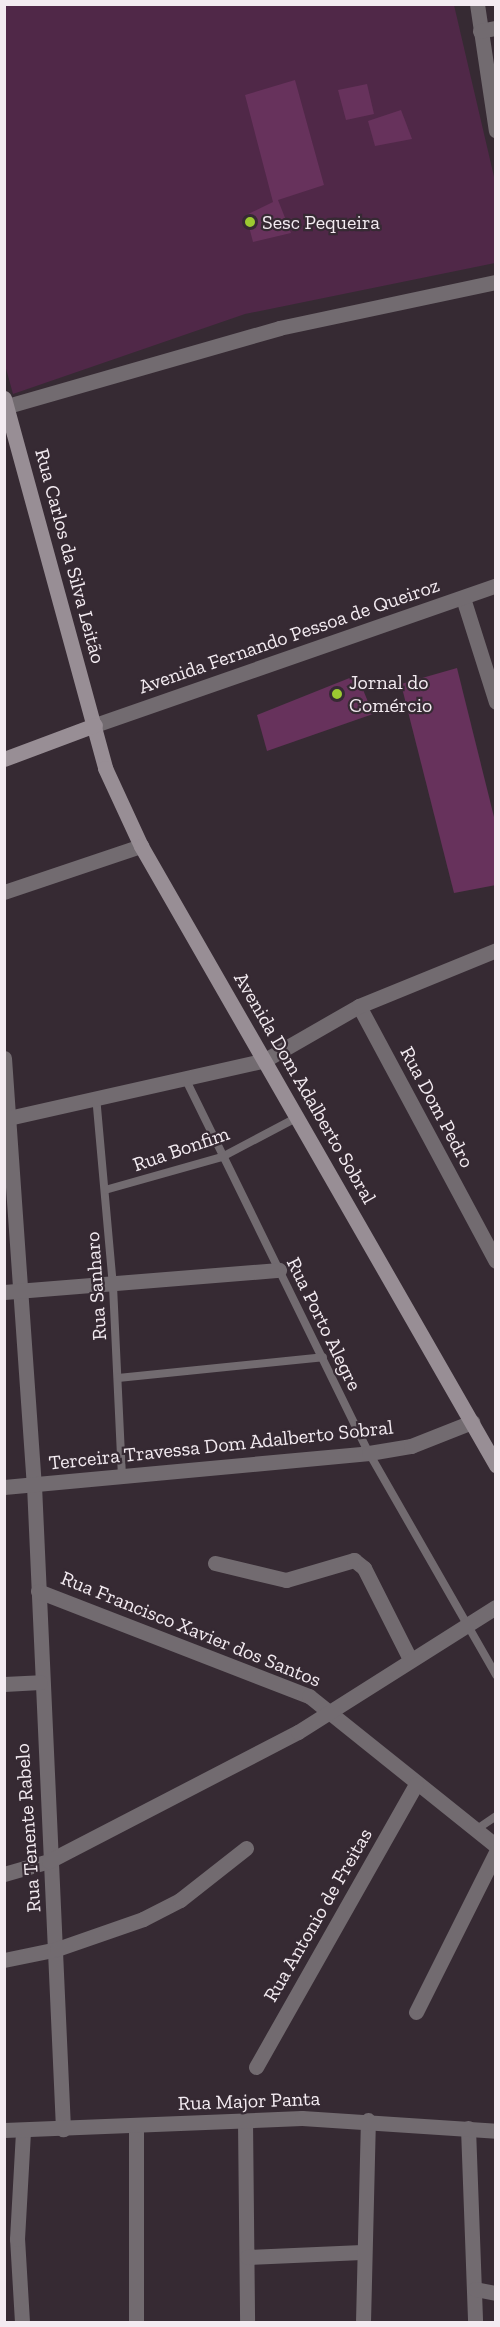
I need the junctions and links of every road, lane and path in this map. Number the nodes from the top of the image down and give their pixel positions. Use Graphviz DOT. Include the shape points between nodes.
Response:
graph roads {
  1 [pos="477,4"];
  2 [pos="495,28"];
  3 [pos="480,31"];
  4 [pos="495,131"];
  5 [pos="495,282"];
  6 [pos="5,404"];
  7 [pos="495,585"];
  8 [pos="463,598"];
  9 [pos="495,702"];
  10 [pos="95,725"];
  11 [pos="4,759"];
  12 [pos="141,846"];
  13 [pos="4,892"];
  14 [pos="495,950"];
  15 [pos="359,1006"];
  16 [pos="4,1058"];
  17 [pos="265,1060"];
  18 [pos="185,1078"];
  19 [pos="96,1096"];
  20 [pos="298,1117"];
  21 [pos="7,1118"];
  22 [pos="222,1157"];
  23 [pos="105,1190"];
  24 [pos="495,1260"];
  25 [pos="279,1270"];
  26 [pos="113,1286"];
  27 [pos="11,1292"];
  28 [pos="323,1357"];
  29 [pos="118,1378"];
  30 [pos="472,1422"];
  31 [pos="369,1453"];
  32 [pos="495,1465"];
  33 [pos="122,1475"];
  34 [pos="33,1485"];
  35 [pos="4,1487"];
  36 [pos="215,1563"];
  37 [pos="38,1591"];
  38 [pos="495,1606"];
  39 [pos="465,1624"];
  40 [pos="410,1659"];
  41 [pos="495,1675"];
  42 [pos="40,1682"];
  43 [pos="4,1684"];
  44 [pos="331,1709"];
  45 [pos="416,1784"];
  46 [pos="495,1816"];
  47 [pos="477,1829"];
  48 [pos="495,1845"];
  49 [pos="246,1848"];
  50 [pos="495,1852"];
  51 [pos="50,1861"];
  52 [pos="4,1874"];
  53 [pos="57,1948"];
  54 [pos="4,1960"];
  55 [pos="416,2012"];
  56 [pos="256,2067"];
  57 [pos="368,2120"];
  58 [pos="245,2121"];
  59 [pos="136,2126"];
  60 [pos="468,2128"];
  61 [pos="63,2129"];
  62 [pos="4,2130"];
  63 [pos="24,2130"];
  64 [pos="495,2131"];
  65 [pos="362,2252"];
  66 [pos="247,2257"];
  67 [pos="475,2289"];
  68 [pos="495,2293"];
  69 [pos="22,2322"];
  70 [pos="136,2322"];
  71 [pos="247,2322"];
  72 [pos="363,2322"];
  73 [pos="475,2322"];
  1 -- 3 [label="street"];
  2 -- 3 [label="street"];
  3 -- 4 [label="street"];
  5 -- 6 [label="street" via="279,328"];
  6 -- 10 [label="main road, Rua Carlos da Silva Leitão"];
  7 -- 8 [label="street, Avenida Fernando Pessoa de Queiroz"];
  8 -- 9 [label="street"];
  8 -- 10 [label="street, Avenida Fernando Pessoa de Queiroz"];
  10 -- 11 [label="main road"];
  10 -- 12 [label="main road, Avenida Dom Adalberto Sobral" via="105,768"];
  12 -- 13 [label="street"];
  12 -- 17 [label="main road, Avenida Dom Adalberto Sobral"];
  14 -- 15 [label="street"];
  15 -- 17 [label="street"];
  15 -- 24 [label="street, Rua Dom Pedro"];
  16 -- 21 [label="street, Rua Tenente Rabelo"];
  17 -- 18 [label="street"];
  17 -- 20 [label="main road, Avenida Dom Adalberto Sobral"];
  18 -- 19 [label="street"];
  18 -- 22 [label="lane, Rua Porto Alegre"];
  19 -- 21 [label="street"];
  19 -- 23 [label="lane, Rua Sanharo"];
  20 -- 22 [label="lane, Rua Bonfim"];
  20 -- 30 [label="main road, Avenida Dom Adalberto Sobral"];
  21 -- 27 [label="street, Rua Tenente Rabelo"];
  22 -- 23 [label="lane, Rua Bonfim"];
  22 -- 25 [label="lane, Rua Porto Alegre"];
  23 -- 26 [label="lane, Rua Sanharo"];
  25 -- 26 [label="street"];
  25 -- 28 [label="lane, Rua Porto Alegre"];
  26 -- 27 [label="street"];
  26 -- 29 [label="lane, Rua Sanharo"];
  27 -- 34 [label="street, Rua Tenente Rabelo"];
  28 -- 29 [label="lane"];
  28 -- 31 [label="lane, Rua Porto Alegre"];
  29 -- 33 [label="lane, Rua Sanharo"];
  30 -- 31 [label="street, Terceira Travessa Dom Adalberto Sobral" via="411,1446"];
  30 -- 32 [label="main road, Avenida Dom Adalberto Sobral"];
  31 -- 33 [label="street, Terceira Travessa Dom Adalberto Sobral"];
  31 -- 39 [label="lane, Rua Porto Alegre"];
  33 -- 34 [label="street, Terceira Travessa Dom Adalberto Sobral"];
  34 -- 35 [label="street, Terceira Travessa Dom Adalberto Sobral"];
  34 -- 37 [label="street, Rua Tenente Rabelo"];
  36 -- 40 [label="street" via="286,1580 354,1560 364,1568"];
  37 -- 42 [label="street, Rua Tenente Rabelo"];
  37 -- 44 [label="street, Rua Francisco Xavier dos Santos" via="295,1689"];
  38 -- 39 [label="street"];
  39 -- 40 [label="street"];
  39 -- 41 [label="lane, Rua Porto Alegre"];
  40 -- 44 [label="street"];
  42 -- 43 [label="street"];
  42 -- 51 [label="street, Rua Tenente Rabelo"];
  44 -- 45 [label="street, Rua Francisco Xavier dos Santos"];
  44 -- 51 [label="street" via="298,1732"];
  45 -- 47 [label="street, Rua Francisco Xavier dos Santos"];
  45 -- 56 [label="street, Rua Antonio de Freitas"];
  46 -- 47 [label="lane"];
  47 -- 48 [label="street, Rua Francisco Xavier dos Santos"];
  49 -- 53 [label="street" via="180,1900 143,1919"];
  50 -- 55 [label="street"];
  51 -- 52 [label="street"];
  51 -- 53 [label="street, Rua Tenente Rabelo"];
  53 -- 54 [label="street"];
  53 -- 61 [label="street, Rua Tenente Rabelo"];
  57 -- 58 [label="street, Rua Major Panta"];
  57 -- 60 [label="street, Rua Major Panta"];
  57 -- 65 [label="street"];
  58 -- 59 [label="street, Rua Major Panta"];
  58 -- 66 [label="street"];
  59 -- 61 [label="street, Rua Major Panta"];
  59 -- 70 [label="street"];
  60 -- 64 [label="street, Rua Major Panta"];
  60 -- 67 [label="street"];
  61 -- 63 [label="street, Rua Major Panta"];
  62 -- 63 [label="street, Rua Major Panta"];
  63 -- 69 [label="street" via="17,2239"];
  65 -- 66 [label="street"];
  65 -- 72 [label="street"];
  66 -- 71 [label="street"];
  67 -- 68 [label="street"];
  67 -- 73 [label="street"];
}
